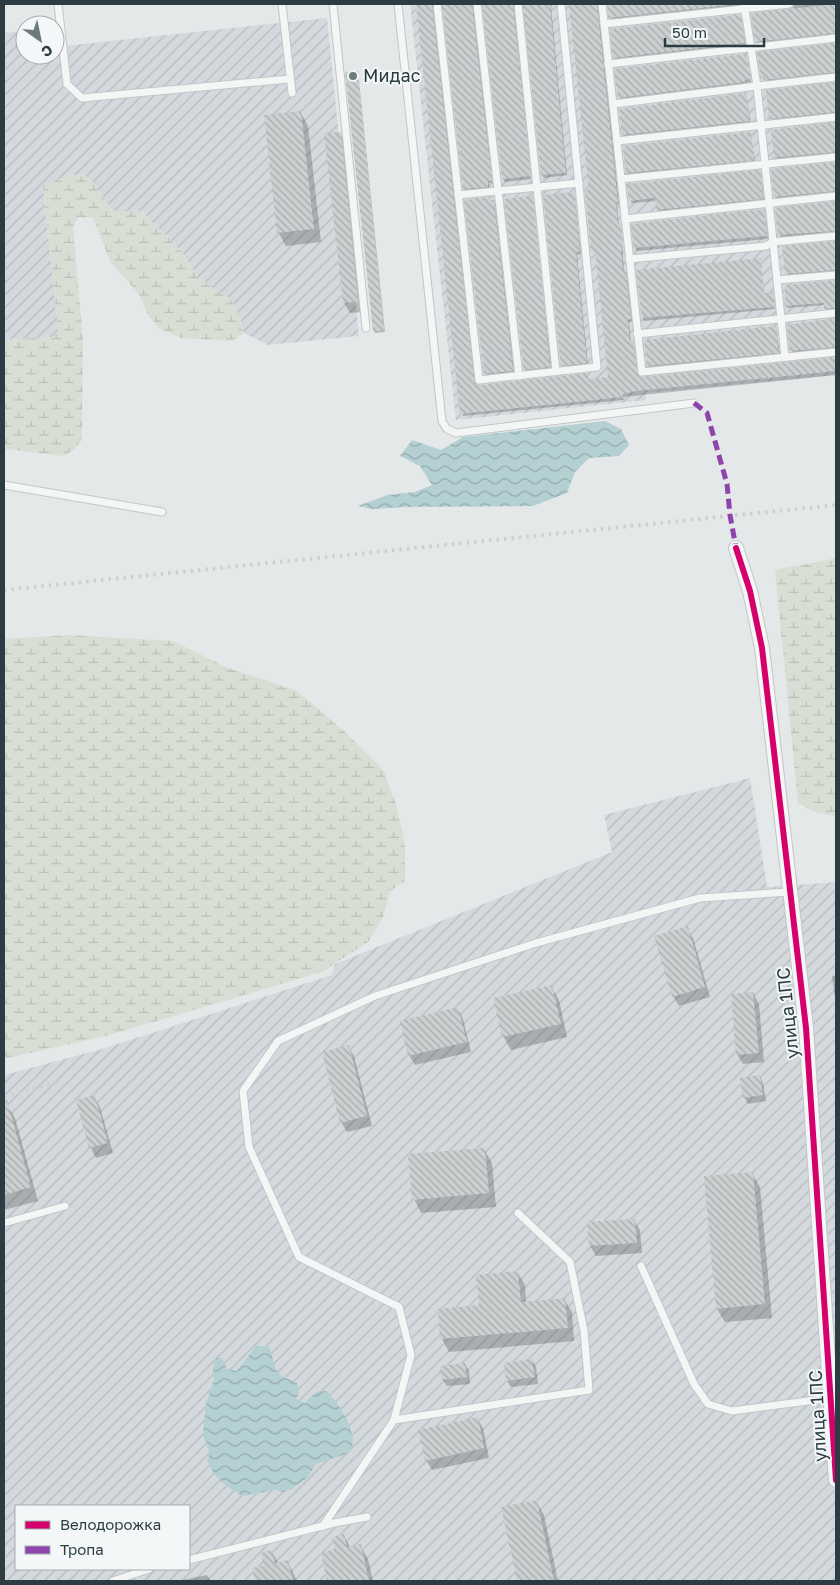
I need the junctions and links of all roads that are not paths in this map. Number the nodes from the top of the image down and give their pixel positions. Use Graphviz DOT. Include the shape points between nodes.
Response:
graph roads {
  1 [pos="58,4"];
  2 [pos="282,4"];
  3 [pos="332,4"];
  4 [pos="398,4"];
  5 [pos="437,4"];
  6 [pos="477,4"];
  7 [pos="518,4"];
  8 [pos="561,4"];
  9 [pos="602,4"];
  10 [pos="789,4"];
  11 [pos="745,6"];
  12 [pos="604,24"];
  13 [pos="836,38"];
  14 [pos="751,46"];
  15 [pos="608,64"];
  16 [pos="836,77"];
  17 [pos="290,79"];
  18 [pos="757,86"];
  19 [pos="292,93"];
  20 [pos="613,104"];
  21 [pos="836,117"];
  22 [pos="761,126"];
  23 [pos="617,141"];
  24 [pos="836,157"];
  25 [pos="765,165"];
  26 [pos="621,179"];
  27 [pos="579,183"];
  28 [pos="536,187"];
  29 [pos="498,191"];
  30 [pos="458,195"];
  31 [pos="836,196"];
  32 [pos="769,204"];
  33 [pos="625,219"];
  34 [pos="836,236"];
  35 [pos="773,242"];
  36 [pos="630,259"];
  37 [pos="836,274"];
  38 [pos="777,280"];
  39 [pos="836,313"];
  40 [pos="781,319"];
  41 [pos="366,328"];
  42 [pos="638,334"];
  43 [pos="836,352"];
  44 [pos="785,357"];
  45 [pos="556,372"];
  46 [pos="519,376"];
  47 [pos="694,403"];
  48 [pos="4,485"];
  49 [pos="162,512"];
  50 [pos="736,548"];
  51 [pos="790,892"];
  52 [pos="65,1206"];
  53 [pos="518,1213"];
  54 [pos="4,1223"];
  55 [pos="641,1266"];
  56 [pos="832,1398"];
  57 [pos="394,1420"];
  58 [pos="836,1480"];
  59 [pos="367,1517"];
  60 [pos="323,1526"];
  61 [pos="190,1560"];
  62 [pos="146,1570"];
  63 [pos="113,1581"];
  1 -- 17 [label="lane" via="67,84 82,98"];
  2 -- 17 [label="lane"];
  3 -- 41 [label="lane"];
  4 -- 47 [label="lane" via="442,421 447,429 456,433"];
  5 -- 30 [label="lane"];
  6 -- 29 [label="lane"];
  7 -- 28 [label="lane"];
  8 -- 27 [label="lane"];
  9 -- 12 [label="lane"];
  10 -- 11 [label="lane"];
  11 -- 12 [label="lane"];
  11 -- 14 [label="lane"];
  12 -- 15 [label="lane"];
  13 -- 14 [label="lane"];
  14 -- 15 [label="lane"];
  14 -- 18 [label="lane"];
  15 -- 20 [label="lane"];
  16 -- 18 [label="lane"];
  17 -- 19 [label="lane"];
  18 -- 20 [label="lane"];
  18 -- 22 [label="lane"];
  20 -- 23 [label="lane"];
  21 -- 22 [label="lane"];
  22 -- 23 [label="lane"];
  22 -- 25 [label="lane"];
  23 -- 26 [label="lane"];
  24 -- 25 [label="lane"];
  25 -- 26 [label="lane"];
  25 -- 32 [label="lane"];
  26 -- 33 [label="lane"];
  27 -- 28 [label="lane"];
  27 -- 45 [label="lane" via="597,367"];
  28 -- 29 [label="lane"];
  28 -- 45 [label="lane"];
  29 -- 30 [label="lane"];
  29 -- 46 [label="lane"];
  30 -- 46 [label="lane" via="479,380"];
  31 -- 32 [label="lane"];
  32 -- 33 [label="lane"];
  32 -- 35 [label="lane"];
  33 -- 36 [label="lane"];
  34 -- 35 [label="lane"];
  35 -- 36 [label="lane" via="766,246"];
  35 -- 38 [label="lane"];
  36 -- 42 [label="lane"];
  37 -- 38 [label="lane"];
  38 -- 40 [label="lane"];
  39 -- 40 [label="lane"];
  40 -- 42 [label="lane"];
  40 -- 44 [label="lane"];
  42 -- 44 [label="lane" via="642,372"];
  43 -- 44 [label="lane"];
  45 -- 46 [label="lane"];
  48 -- 49 [label="lane"];
  50 -- 51 [label="street, улица 1ПС" via="750,591 762,648"];
  51 -- 56 [label="street, улица 1ПС" via="806,1028"];
  51 -- 57 [label="lane" via="700,898 536,943 375,996 278,1041 244,1092 249,1147 299,1257 399,1308 411,1355"];
  52 -- 54 [label="lane"];
  53 -- 57 [label="lane" via="570,1262 584,1331 588,1390"];
  55 -- 56 [label="lane" via="694,1384 708,1404 732,1411"];
  56 -- 58 [label="street, улица 1ПС"];
  57 -- 60 [label="lane"];
  59 -- 60 [label="lane"];
  60 -- 61 [label="lane"];
  62 -- 63 [label="lane"];
}
